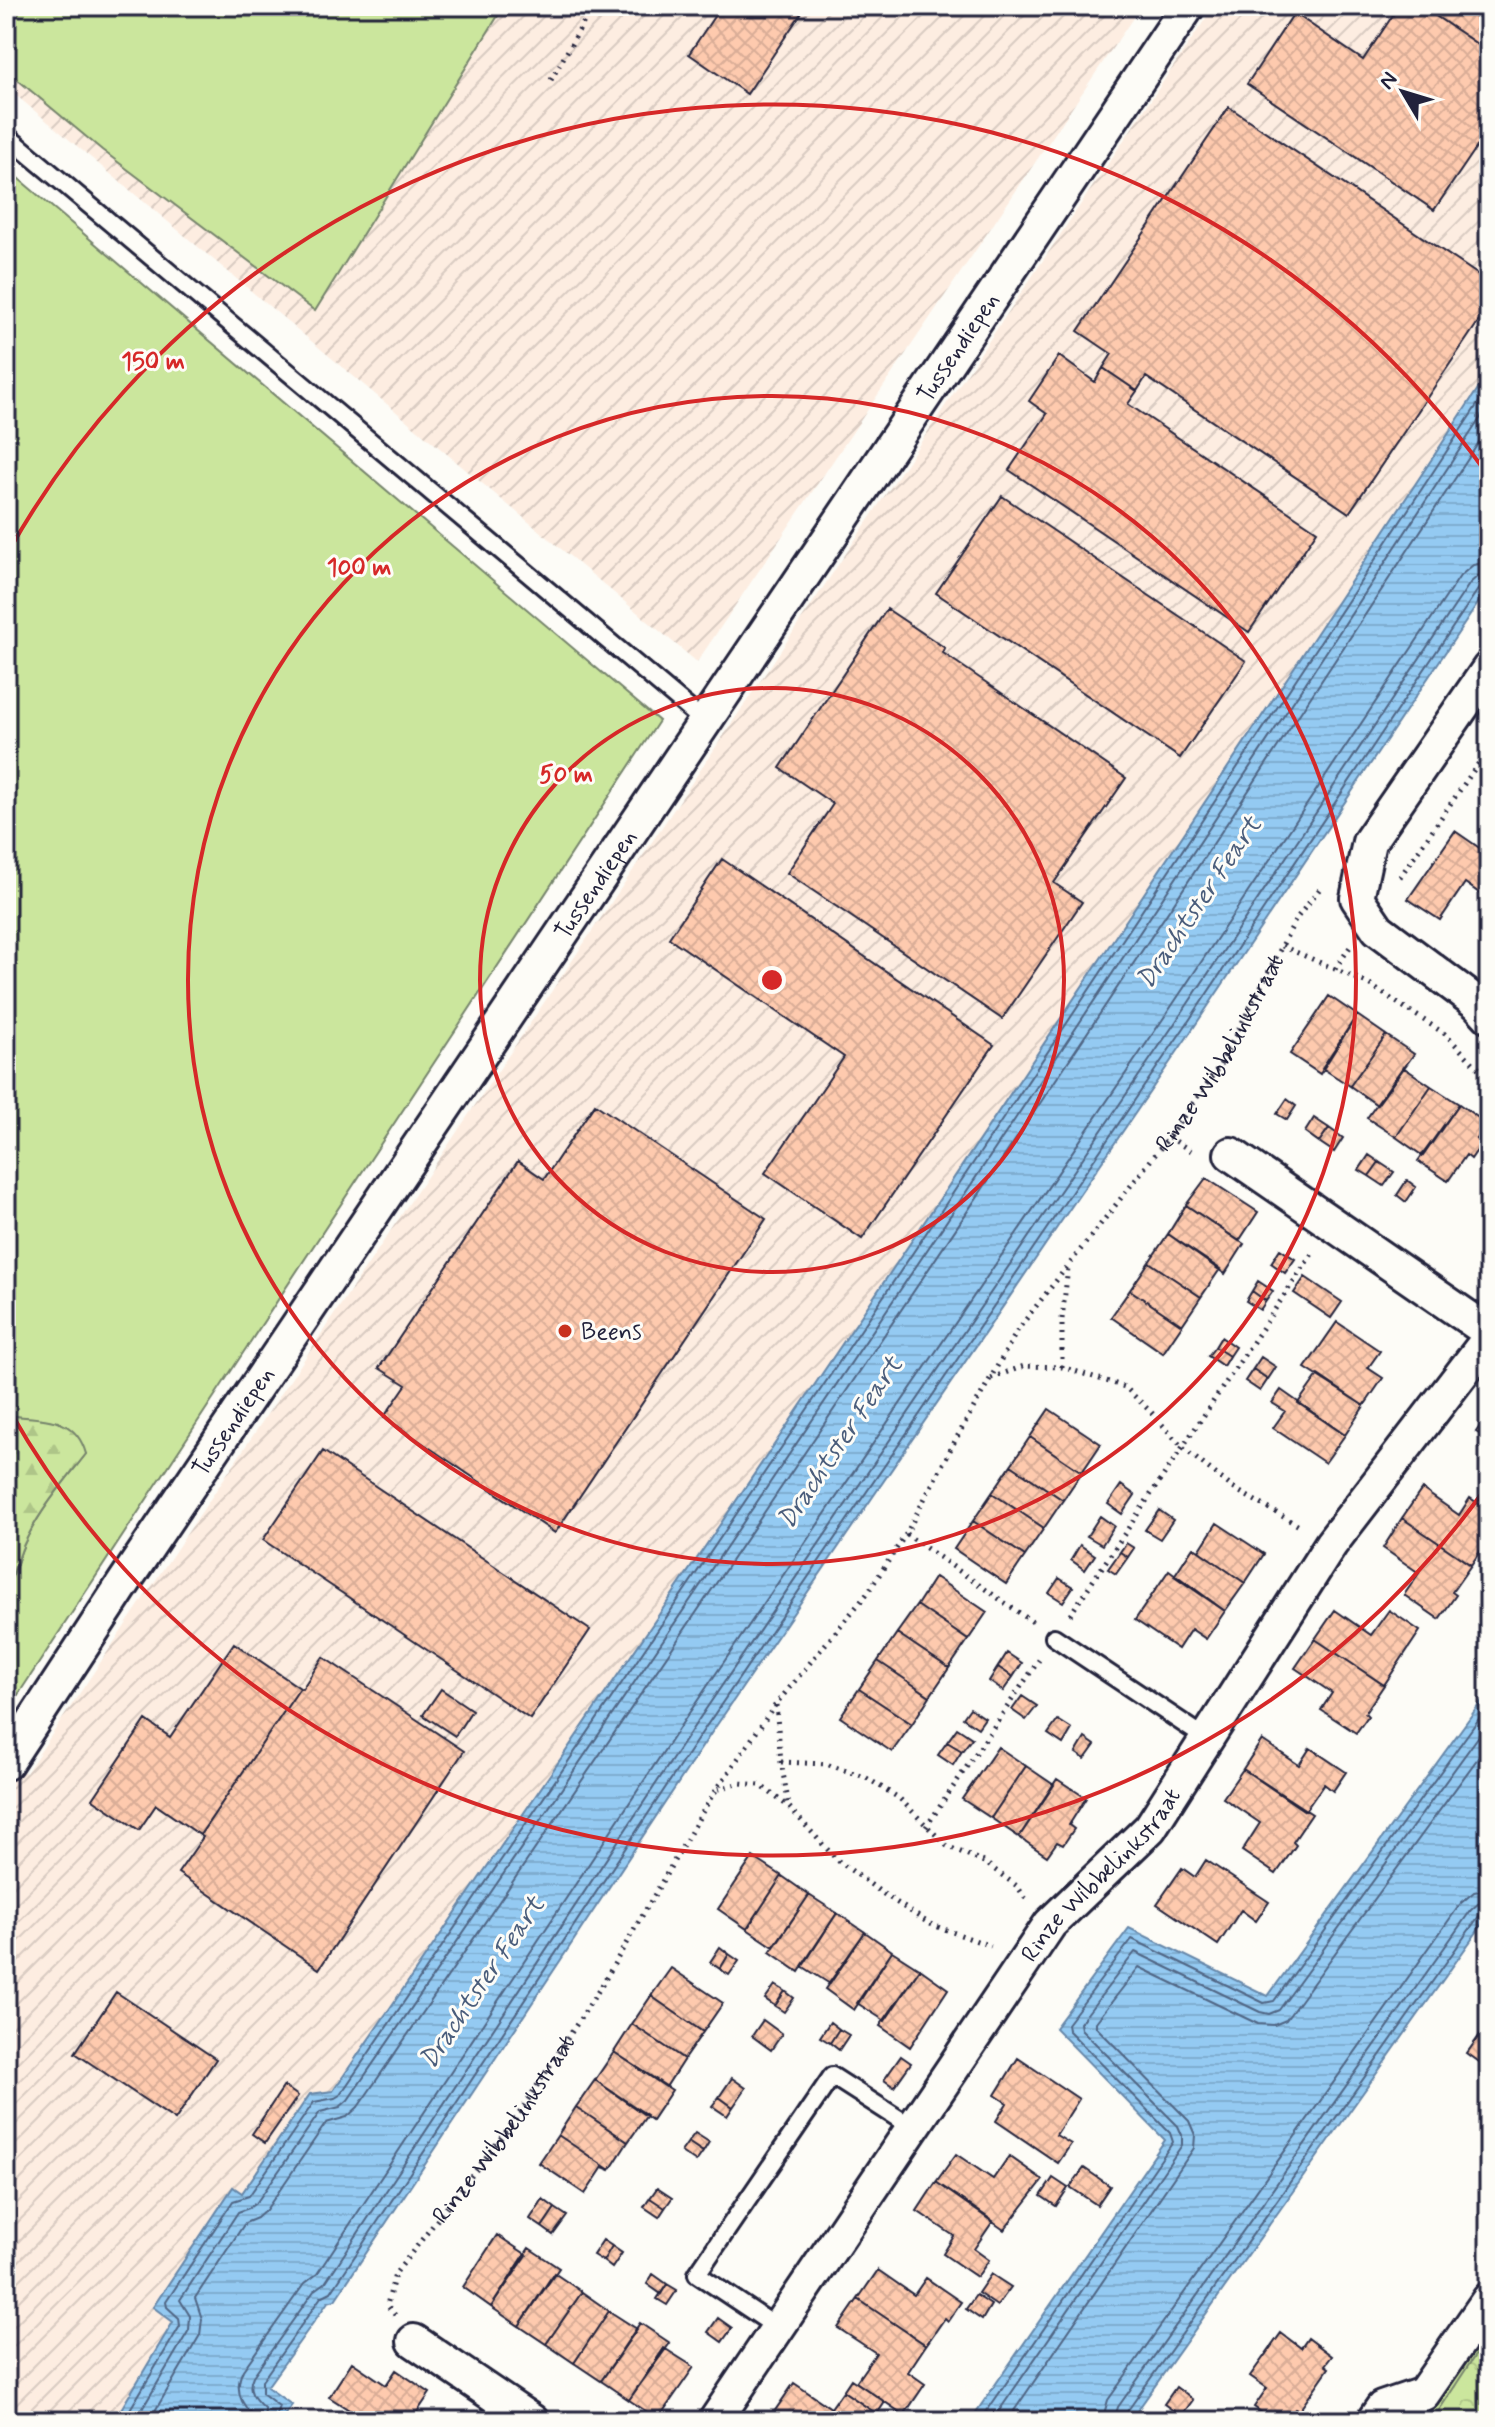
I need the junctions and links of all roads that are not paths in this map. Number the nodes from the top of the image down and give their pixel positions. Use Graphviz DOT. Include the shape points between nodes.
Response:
graph roads {
  1 [pos="1188,6"];
  2 [pos="6,135"];
  3 [pos="1489,668"];
  4 [pos="706,723"];
  5 [pos="1489,1016"];
  6 [pos="1231,1154"];
  7 [pos="1489,1335"];
  8 [pos="1054,1637"];
  9 [pos="1207,1739"];
  10 [pos="6,1763"];
  11 [pos="913,2128"];
  12 [pos="1489,2299"];
  13 [pos="778,2328"];
  14 [pos="414,2341"];
  15 [pos="532,2421"];
  16 [pos="715,2421"];
  17 [pos="1373,2421"];
  1 -- 4 [label="street, Tussendiepen"];
  2 -- 4 [label="lane"];
  3 -- 5 [label="street" via="1369,842 1357,898 1378,929"];
  4 -- 10 [label="street, Tussendiepen"];
  6 -- 7 [label="street, Rinze Wibbelinkstraat"];
  7 -- 9 [label="street, Rinze Wibbelinkstraat" via="1331,1544"];
  8 -- 9 [label="lane"];
  9 -- 11 [label="street, Rinze Wibbelinkstraat" via="1150,1828 1050,1924"];
  11 -- 13 [label="street, Rinze Wibbelinkstraat"];
  11 -- 13 [label="lane" via="832,2076 697,2274"];
  12 -- 17 [label="street" via="1423,2394 1382,2408"];
  13 -- 16 [label="street, Rinze Wibbelinkstraat"];
  14 -- 15 [label="street"];
}
